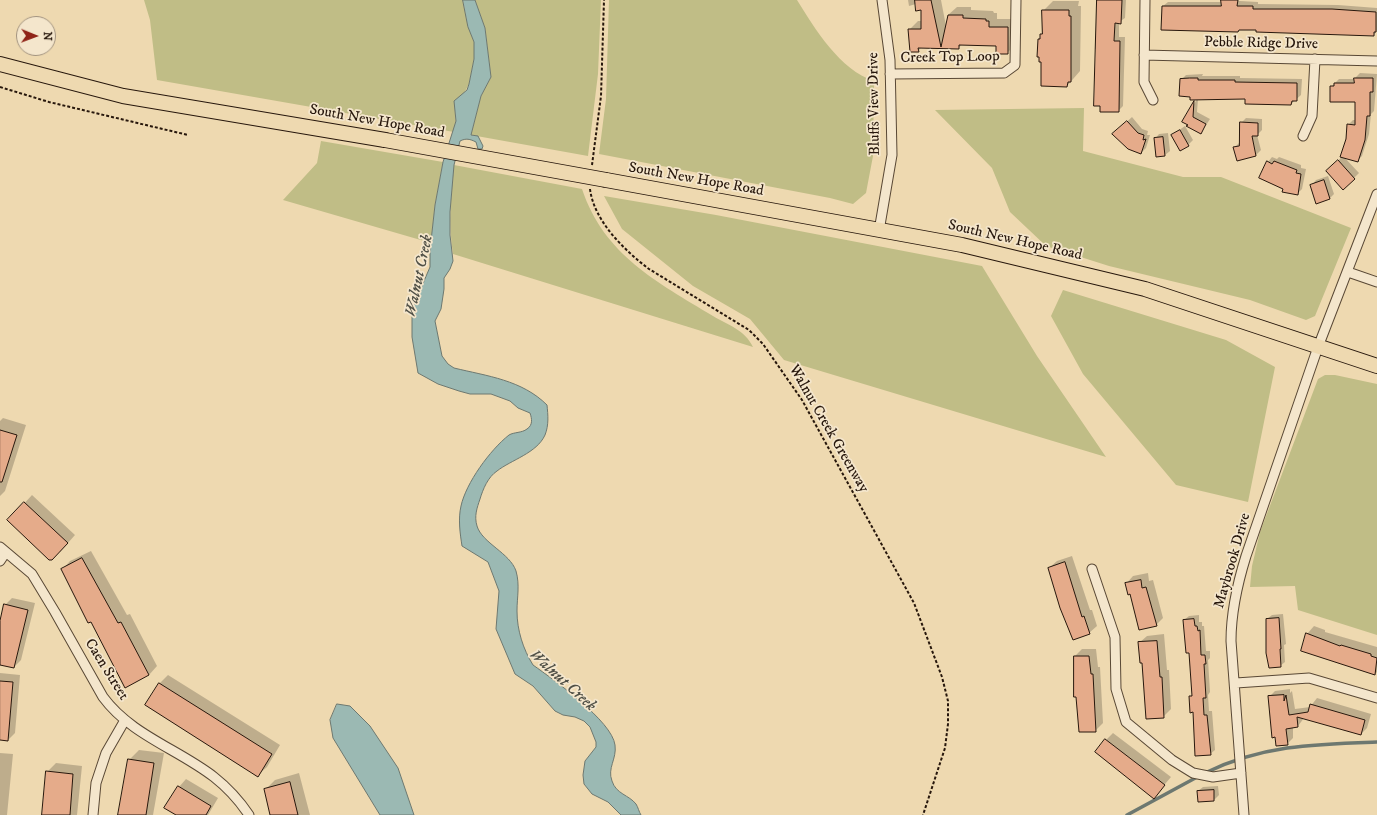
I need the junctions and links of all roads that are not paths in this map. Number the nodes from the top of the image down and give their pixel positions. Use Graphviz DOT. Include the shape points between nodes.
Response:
graph roads {
  1 [pos="882,0"];
  2 [pos="1016,0"];
  3 [pos="1145,0"];
  4 [pos="1144,55"];
  5 [pos="1316,59"];
  6 [pos="1377,61"];
  7 [pos="0,64"];
  8 [pos="890,74"];
  9 [pos="1153,100"];
  10 [pos="1302,136"];
  11 [pos="1377,194"];
  12 [pos="879,231"];
  13 [pos="1348,272"];
  14 [pos="1377,282"];
  15 [pos="1318,347"];
  16 [pos="1377,366"];
  17 [pos="3,549"];
  18 [pos="0,561"];
  19 [pos="1092,569"];
  20 [pos="1236,684"];
  21 [pos="1377,698"];
  22 [pos="125,720"];
  23 [pos="1241,773"];
  24 [pos="93,815"];
  25 [pos="249,815"];
  26 [pos="1244,815"];
  1 -- 8 [label="street, Bluffs View Drive"];
  2 -- 8 [label="street, Creek Top Loop" via="1015,65 1004,73"];
  3 -- 4 [label="street"];
  4 -- 5 [label="street, Pebble Ridge Drive"];
  4 -- 9 [label="street" via="1144,82"];
  5 -- 6 [label="street, Pebble Ridge Drive"];
  5 -- 10 [label="street" via="1312,116"];
  7 -- 12 [label="main road, South New Hope Road, bridge" via="123,96 385,140"];
  8 -- 12 [label="street, Bluffs View Drive" via="892,155"];
  11 -- 13 [label="street, Maybrook Drive"];
  12 -- 15 [label="main road, South New Hope Road" via="962,245 1145,289"];
  13 -- 14 [label="street"];
  13 -- 15 [label="street, Maybrook Drive"];
  15 -- 16 [label="main road, South New Hope Road"];
  15 -- 20 [label="street, Maybrook Drive" via="1236,590 1231,622"];
  17 -- 18 [label="street"];
  17 -- 22 [label="street, Caen Street" via="32,574 103,697 112,710"];
  19 -- 23 [label="street" via="1115,638 1116,689 1126,722 1172,760 1193,773 1213,777"];
  20 -- 21 [label="street" via="1309,678"];
  20 -- 23 [label="street, Maybrook Drive"];
  22 -- 24 [label="street" via="106,753 96,783"];
  22 -- 25 [label="street, Caen Street" via="214,776 235,795"];
  23 -- 26 [label="street, Maybrook Drive"];
}
